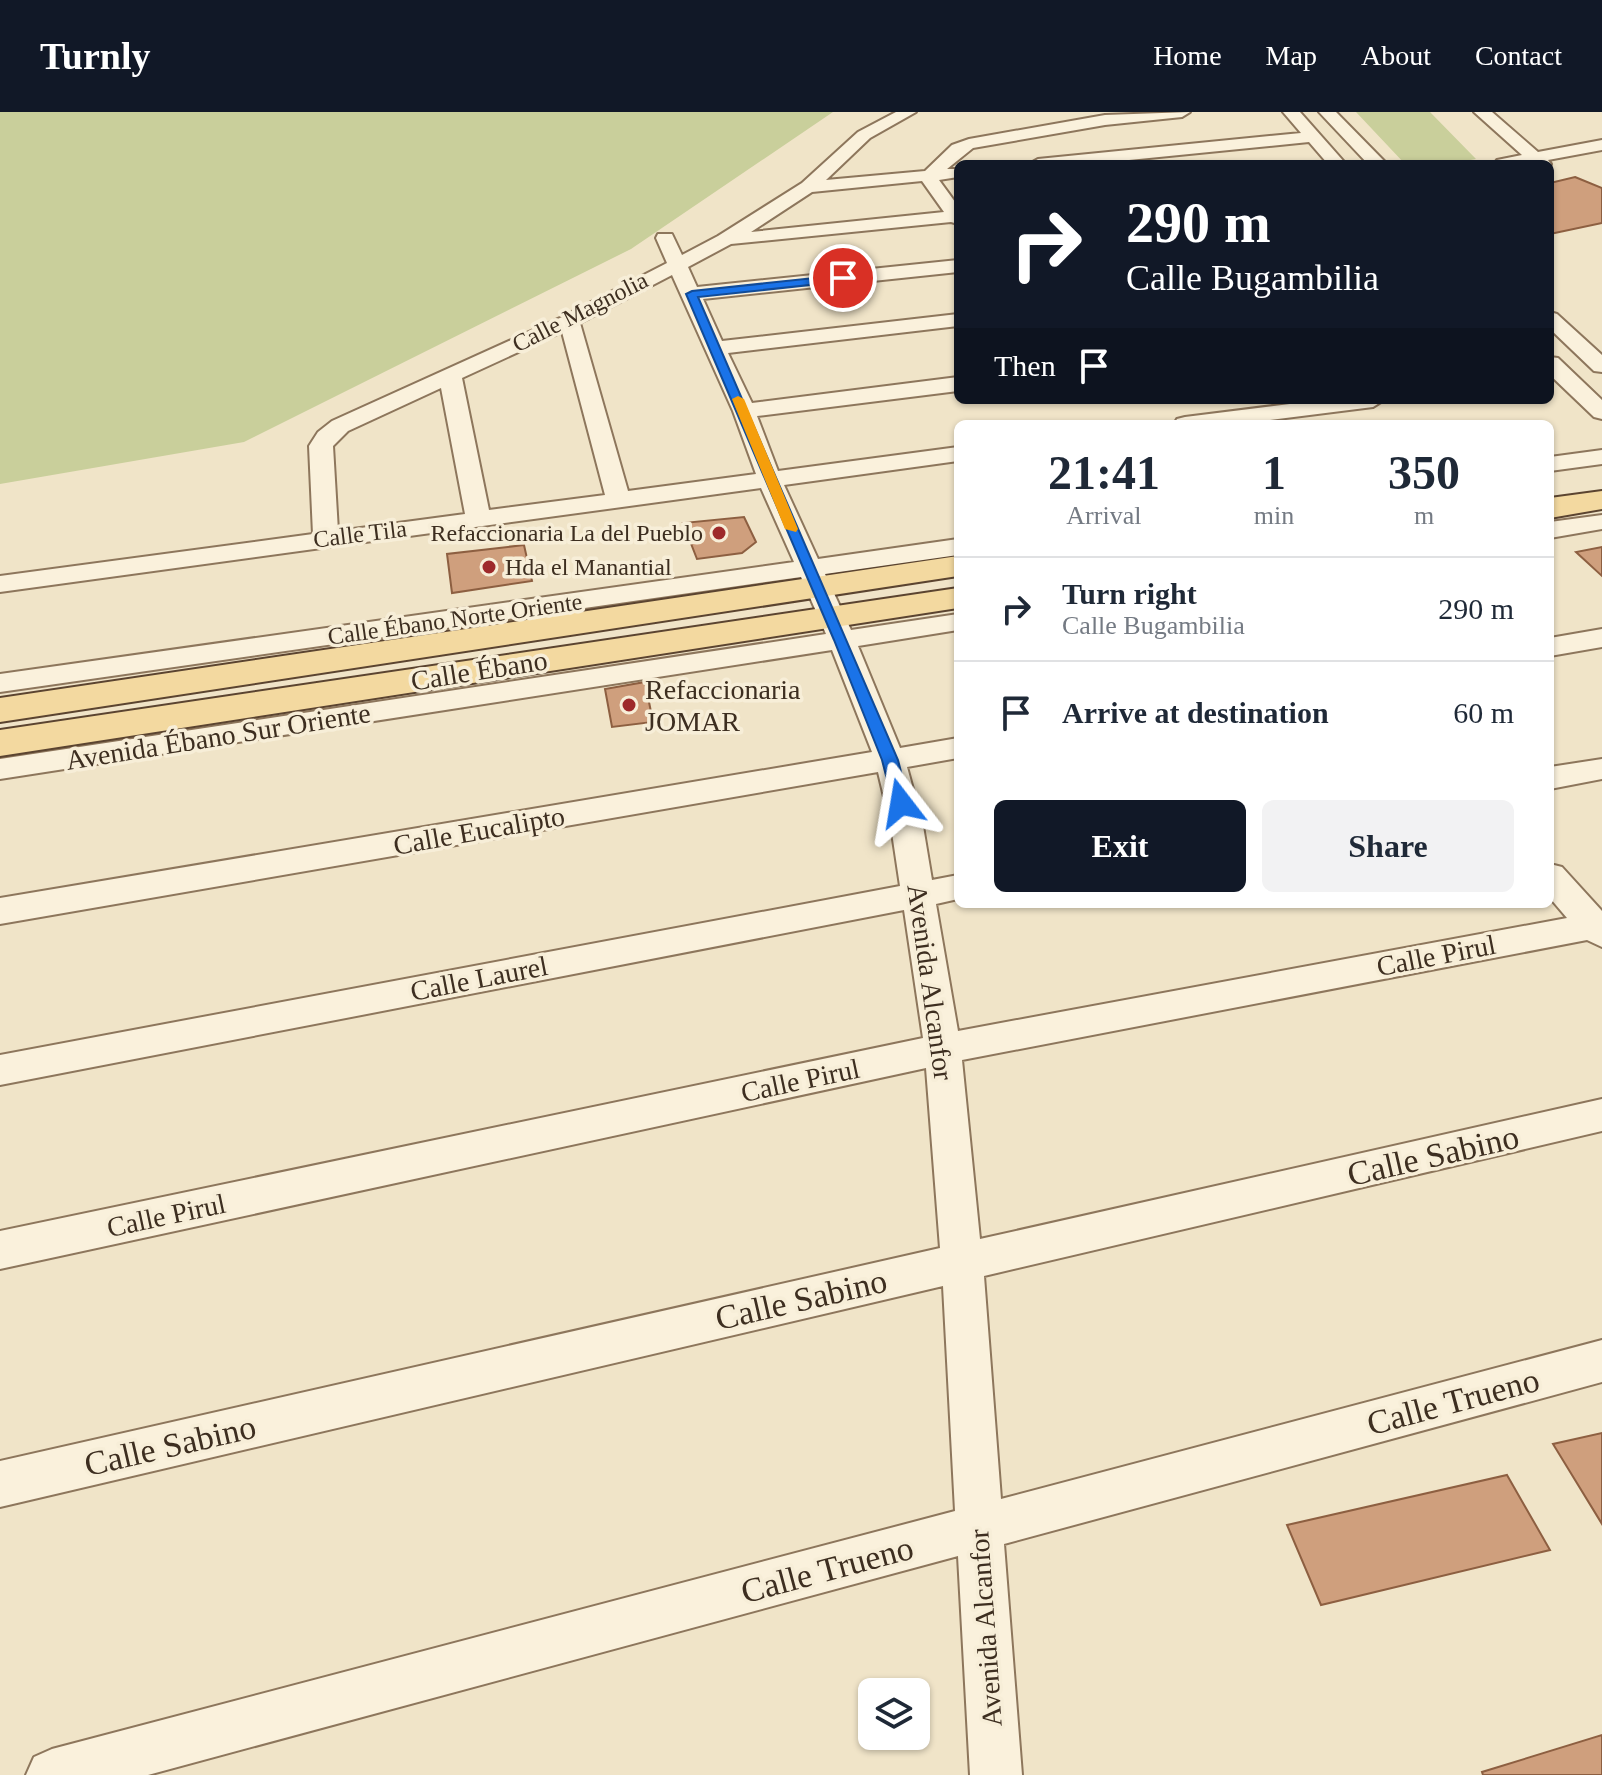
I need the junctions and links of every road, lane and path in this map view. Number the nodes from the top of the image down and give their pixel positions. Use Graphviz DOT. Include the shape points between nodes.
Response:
graph roads {
  1 [pos="908,112"];
  2 [pos="1182,112"];
  3 [pos="1291,112"];
  4 [pos="1327,112"];
  5 [pos="1510,114"];
  6 [pos="1485,115"];
  7 [pos="1311,137"];
  8 [pos="1602,145"];
  9 [pos="1362,151"];
  10 [pos="1602,158"];
  11 [pos="1331,159"];
  12 [pos="1114,160"];
  13 [pos="1373,160"];
  14 [pos="1531,160"];
  15 [pos="1546,160"];
  16 [pos="1554,162"];
  17 [pos="954,172"];
  18 [pos="930,175"];
  19 [pos="808,187"];
  20 [pos="954,213"];
  21 [pos="954,217"];
  22 [pos="725,240"];
  23 [pos="671,250"];
  24 [pos="954,266"];
  25 [pos="692,294"];
  26 [pos="954,320"];
  27 [pos="569,321"];
  28 [pos="1554,322"];
  29 [pos="716,348"];
  30 [pos="1602,366"];
  31 [pos="1555,372"];
  32 [pos="450,375"];
  33 [pos="954,385"];
  34 [pos="1213,404"];
  35 [pos="1346,404"];
  36 [pos="744,411"];
  37 [pos="1602,412"];
  38 [pos="1228,420"];
  39 [pos="1236,420"];
  40 [pos="954,455"];
  41 [pos="1602,457"];
  42 [pos="1554,463"];
  43 [pos="1602,471"];
  44 [pos="769,478"];
  45 [pos="1554,478"];
  46 [pos="618,499"];
  47 [pos="1602,500"];
  48 [pos="1554,507"];
  49 [pos="478,519"];
  50 [pos="1602,522"];
  51 [pos="1554,529"];
  52 [pos="326,539"];
  53 [pos="954,549"];
  54 [pos="954,567"];
  55 [pos="0,584"];
  56 [pos="954,598"];
  57 [pos="825,603"];
  58 [pos="954,621"];
  59 [pos="1602,638"];
  60 [pos="1554,646"];
  61 [pos="0,683"];
  62 [pos="0,710"];
  63 [pos="0,743"];
  64 [pos="954,749"];
  65 [pos="890,760"];
  66 [pos="0,769"];
  67 [pos="1602,769"];
  68 [pos="1554,777"];
  69 [pos="1554,880"];
  70 [pos="954,888"];
  71 [pos="919,894"];
  72 [pos="0,911"];
  73 [pos="1599,928"];
  74 [pos="943,1049"];
  75 [pos="0,1070"];
  76 [pos="1602,1115"];
  77 [pos="0,1250"];
  78 [pos="962,1262"];
  79 [pos="1602,1361"];
  80 [pos="0,1484"];
  81 [pos="978,1529"];
  82 [pos="52,1775"];
  83 [pos="996,1775"];
  1 -- 19 [label="street, Calle Magnolia" via="864,135"];
  2 -- 18 [label="street" via="969,144"];
  3 -- 7 [label="street"];
  4 -- 9 [label="street"];
  5 -- 6 [label="street"];
  6 -- 14 [label="street" via="1506,142"];
  7 -- 11 [label="street"];
  7 -- 12 [label="street"];
  8 -- 15 [label="street"];
  9 -- 11 [label="street"];
  9 -- 13 [label="street"];
  10 -- 16 [label="street"];
  17 -- 18 [label="street"];
  18 -- 19 [label="street"];
  18 -- 20 [label="street"];
  19 -- 22 [label="street, Calle Magnolia"];
  21 -- 22 [label="street"];
  22 -- 23 [label="street, Calle Magnolia"];
  23 -- 25 [label="street, Avenida Alcanfor"];
  23 -- 27 [label="street, Calle Magnolia"];
  24 -- 25 [label="street"];
  25 -- 29 [label="street, Avenida Alcanfor"];
  26 -- 29 [label="street"];
  27 -- 32 [label="street, Calle Magnolia"];
  27 -- 46 [label="street"];
  28 -- 30 [label="street"];
  29 -- 36 [label="street, Avenida Alcanfor"];
  31 -- 37 [label="street"];
  32 -- 49 [label="street"];
  32 -- 52 [label="street, Calle Magnolia" via="351,419 326,437 321,446"];
  33 -- 36 [label="street"];
  34 -- 38 [label="street"];
  35 -- 39 [label="street"];
  36 -- 44 [label="street, Avenida Alcanfor"];
  40 -- 44 [label="street, Calle Tila"];
  41 -- 42 [label="street"];
  43 -- 45 [label="main road"];
  44 -- 46 [label="street, Calle Tila"];
  44 -- 57 [label="street, Avenida Alcanfor"];
  46 -- 49 [label="street, Calle Tila"];
  47 -- 48 [label="main road"];
  49 -- 52 [label="street, Calle Tila"];
  50 -- 51 [label="street"];
  52 -- 55 [label="street, Calle Tila"];
  53 -- 57 [label="street, Calle Ébano Norte Oriente"];
  54 -- 57 [label="main road, Calle Ébano"];
  56 -- 57 [label="main road, Calle Ébano"];
  57 -- 58 [label="street, Avenida Ébano Sur Oriente"];
  57 -- 61 [label="street, Calle Ébano Norte Oriente"];
  57 -- 62 [label="main road, Calle Ébano"];
  57 -- 63 [label="main road, Calle Ébano"];
  57 -- 65 [label="street, Avenida Alcanfor"];
  57 -- 66 [label="street, Avenida Ébano Sur Oriente"];
  59 -- 60 [label="street"];
  64 -- 65 [label="street, Calle Eucalipto"];
  65 -- 71 [label="street, Avenida Alcanfor"];
  65 -- 72 [label="street, Calle Eucalipto"];
  67 -- 68 [label="street"];
  69 -- 73 [label="street"];
  70 -- 71 [label="street, Calle Laurel"];
  71 -- 74 [label="street, Avenida Alcanfor"];
  71 -- 75 [label="street, Calle Laurel"];
  73 -- 74 [label="street, Calle Pirul"];
  74 -- 77 [label="street, Calle Pirul"];
  74 -- 78 [label="street, Avenida Alcanfor"];
  76 -- 78 [label="street, Calle Sabino"];
  78 -- 80 [label="street, Calle Sabino"];
  78 -- 81 [label="street, Avenida Alcanfor"];
  79 -- 81 [label="street, Calle Trueno"];
  81 -- 82 [label="street, Calle Trueno"];
  81 -- 83 [label="street, Avenida Alcanfor"];
}
